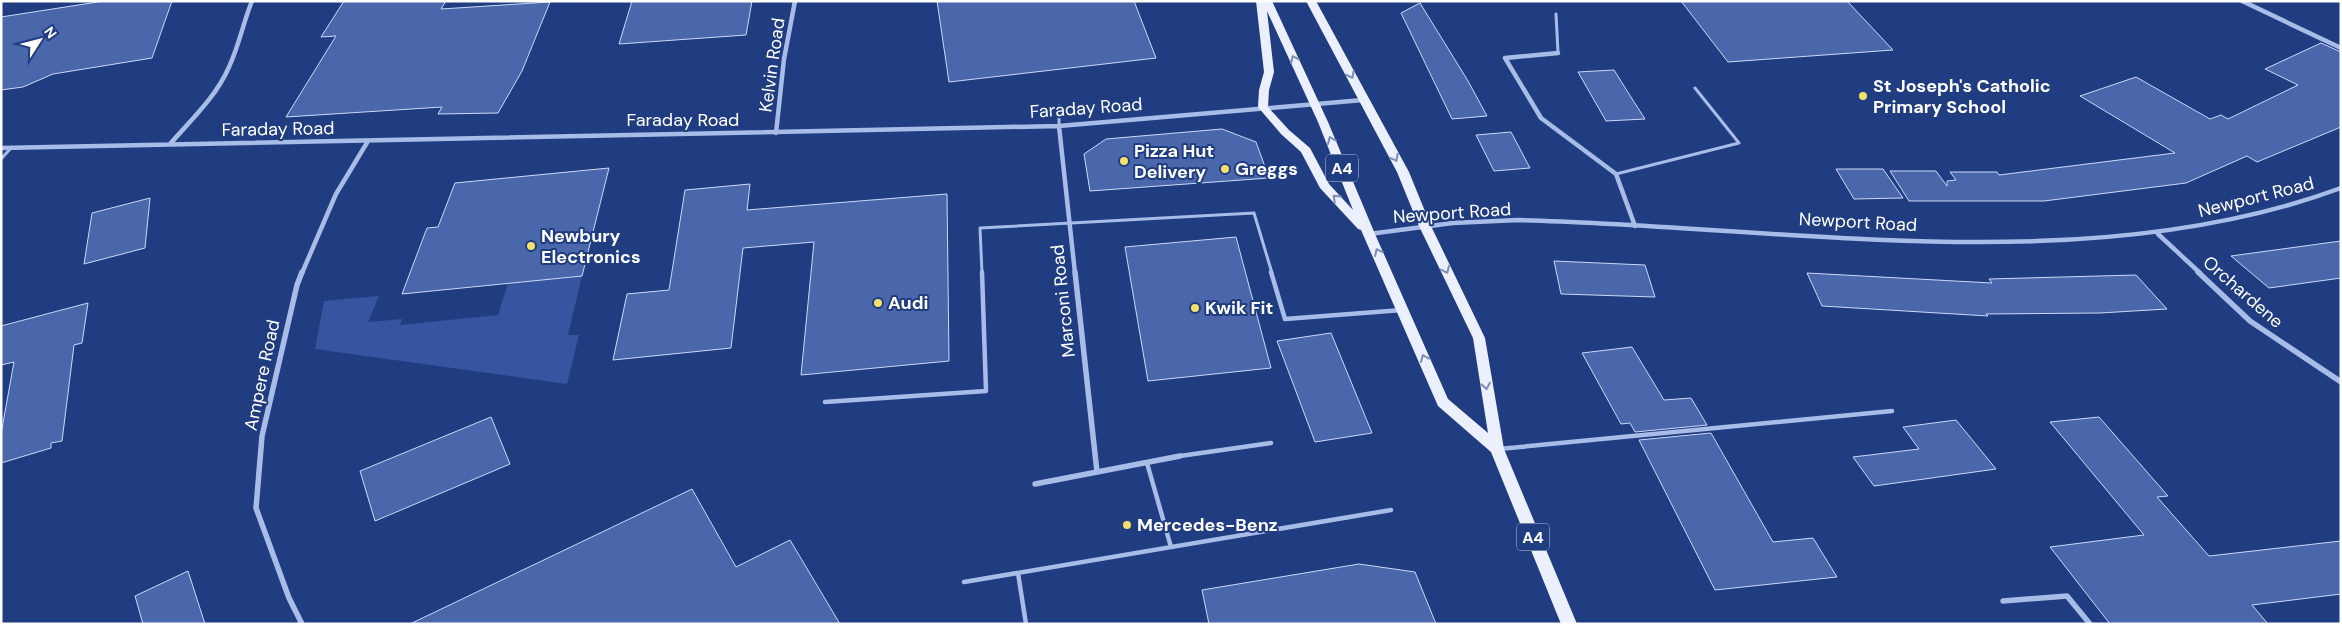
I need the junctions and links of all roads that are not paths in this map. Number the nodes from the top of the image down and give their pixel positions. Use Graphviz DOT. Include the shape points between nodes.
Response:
graph roads {
  1 [pos="252,1"];
  2 [pos="795,1"];
  3 [pos="1261,1"];
  4 [pos="1267,1"];
  5 [pos="1312,1"];
  6 [pos="2242,1"];
  7 [pos="1556,14"];
  8 [pos="2341,48"];
  9 [pos="1558,53"];
  10 [pos="1695,88"];
  11 [pos="1363,100"];
  12 [pos="1315,103"];
  13 [pos="1059,106"];
  14 [pos="1263,107"];
  15 [pos="1059,126"];
  16 [pos="776,133"];
  17 [pos="368,141"];
  18 [pos="170,144"];
  19 [pos="12,147"];
  20 [pos="1,148"];
  21 [pos="1,159"];
  22 [pos="1616,174"];
  23 [pos="2341,188"];
  24 [pos="1070,224"];
  25 [pos="1425,226"];
  26 [pos="1635,226"];
  27 [pos="1369,234"];
  28 [pos="2158,234"];
  29 [pos="1403,310"];
  30 [pos="2341,382"];
  31 [pos="825,402"];
  32 [pos="1892,411"];
  33 [pos="1272,443"];
  34 [pos="1497,449"];
  35 [pos="1180,456"];
  36 [pos="1147,463"];
  37 [pos="1097,472"];
  38 [pos="1036,484"];
  39 [pos="1391,510"];
  40 [pos="1171,547"];
  41 [pos="1018,573"];
  42 [pos="964,582"];
  43 [pos="2003,600"];
  44 [pos="302,624"];
  45 [pos="1026,624"];
  46 [pos="1568,624"];
  47 [pos="2090,624"];
  1 -- 18 [label="street" via="224,79"];
  2 -- 16 [label="street, Kelvin Road"];
  3 -- 14 [label="main road" via="1269,72"];
  12 -- 4 [label="main road, A4, one-way"];
  5 -- 11 [label="main road, A4, one-way"];
  6 -- 8 [label="street"];
  7 -- 9 [label="lane"];
  9 -- 22 [label="street" via="1505,58 1541,118"];
  10 -- 22 [label="lane" via="1739,143"];
  11 -- 12 [label="street, Faraday Road"];
  11 -- 25 [label="main road, A4, one-way" via="1403,172"];
  12 -- 14 [label="street, Faraday Road"];
  27 -- 12 [label="main road, A4, one-way"];
  13 -- 15 [label="lane"];
  14 -- 15 [label="street, Faraday Road"];
  27 -- 14 [label="main road, one-way" via="1324,186 1306,150"];
  15 -- 16 [label="street, Faraday Road"];
  15 -- 24 [label="street, Marconi Road"];
  16 -- 17 [label="street, Faraday Road" via="632,133"];
  17 -- 18 [label="street, Faraday Road"];
  17 -- 44 [label="street, Ampere Road" via="336,194 297,285 262,436 256,508 289,598"];
  18 -- 19 [label="street, Faraday Road"];
  19 -- 20 [label="street, Faraday Road"];
  19 -- 21 [label="lane"];
  22 -- 26 [label="street"];
  23 -- 28 [label="street, Newport Road" via="2281,209"];
  24 -- 29 [label="lane" via="1254,213 1285,318"];
  24 -- 31 [label="lane" via="980,228 986,391"];
  24 -- 37 [label="street, Marconi Road"];
  25 -- 26 [label="street, Newport Road" via="1480,221"];
  25 -- 27 [label="street, Newport Road"];
  25 -- 34 [label="main road, A4, one-way" via="1479,338"];
  26 -- 28 [label="street, Newport Road" via="1970,242"];
  29 -- 27 [label="main road, A4, one-way"];
  28 -- 30 [label="street, Orchardene" via="2250,321"];
  34 -- 29 [label="main road, A4, one-way" via="1443,402"];
  32 -- 34 [label="lane"];
  33 -- 35 [label="lane"];
  34 -- 46 [label="main road, A4"];
  35 -- 36 [label="street"];
  36 -- 37 [label="street"];
  36 -- 40 [label="lane"];
  37 -- 38 [label="street"];
  39 -- 40 [label="lane"];
  40 -- 41 [label="lane"];
  41 -- 42 [label="lane"];
  41 -- 45 [label="lane"];
  43 -- 47 [label="street" via="2067,596"];
}
